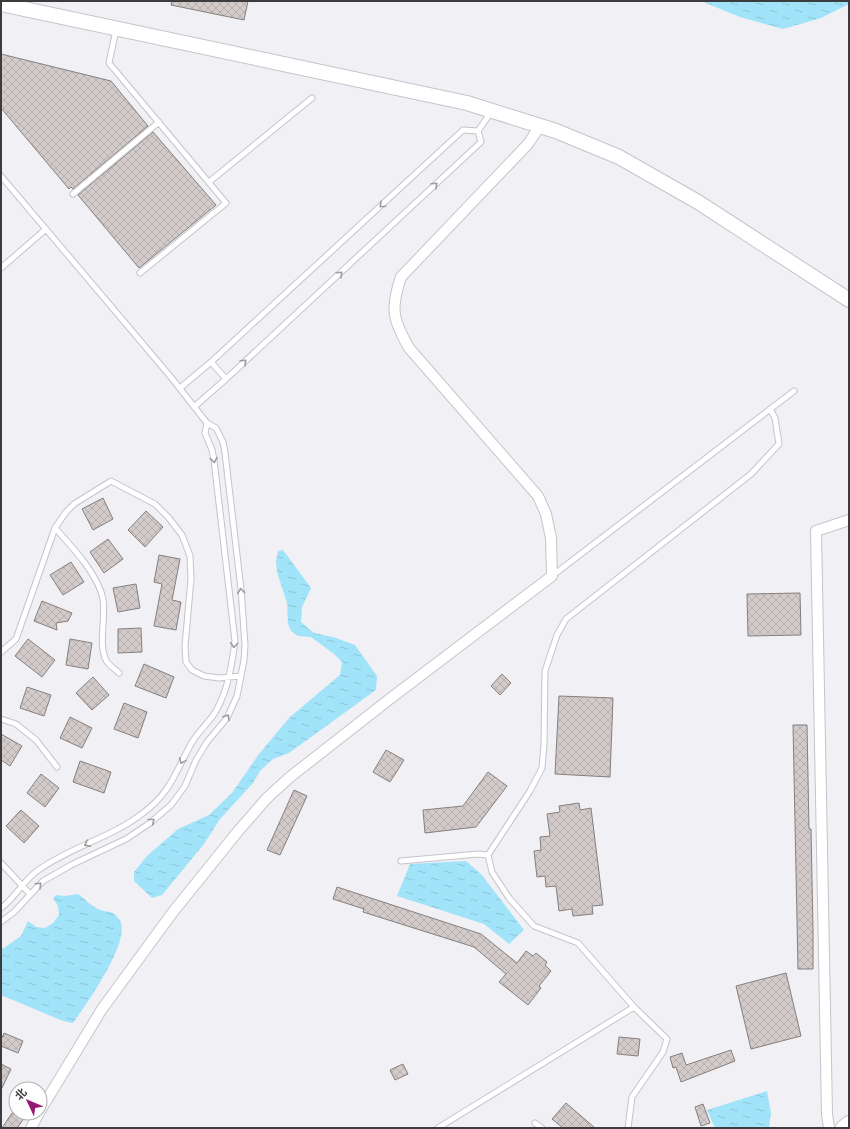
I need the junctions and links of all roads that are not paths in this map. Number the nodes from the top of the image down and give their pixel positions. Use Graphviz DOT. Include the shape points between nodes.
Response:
graph roads {
  1 [pos="1,4"];
  2 [pos="117,29"];
  3 [pos="312,98"];
  4 [pos="492,111"];
  5 [pos="158,122"];
  6 [pos="540,126"];
  7 [pos="478,131"];
  8 [pos="1,176"];
  9 [pos="209,182"];
  10 [pos="73,194"];
  11 [pos="46,229"];
  12 [pos="1,268"];
  13 [pos="140,273"];
  14 [pos="849,300"];
  15 [pos="211,362"];
  16 [pos="226,379"];
  17 [pos="180,388"];
  18 [pos="794,391"];
  19 [pos="194,407"];
  20 [pos="770,409"];
  21 [pos="207,423"];
  22 [pos="849,520"];
  23 [pos="55,528"];
  24 [pos="552,576"];
  25 [pos="1,652"];
  26 [pos="119,673"];
  27 [pos="241,676"];
  28 [pos="228,677"];
  29 [pos="1,719"];
  30 [pos="57,767"];
  31 [pos="488,855"];
  32 [pos="401,861"];
  33 [pos="1,863"];
  34 [pos="23,887"];
  35 [pos="30,894"];
  36 [pos="1,908"];
  37 [pos="1,922"];
  38 [pos="634,1007"];
  39 [pos="48,1099"];
  40 [pos="535,1123"];
  41 [pos="849,1123"];
  42 [pos="438,1128"];
  43 [pos="542,1128"];
  44 [pos="628,1128"];
  45 [pos="829,1128"];
  46 [pos="843,1128"];
  1 -- 2 [label="main road"];
  2 -- 4 [label="main road"];
  2 -- 5 [label="lane" via="109,63"];
  3 -- 9 [label="lane"];
  4 -- 6 [label="main road"];
  4 -- 7 [label="lane"];
  5 -- 9 [label="lane"];
  5 -- 10 [label="lane"];
  6 -- 14 [label="main road" via="619,157 698,202"];
  6 -- 24 [label="street" via="528,144 401,278 396,291 394,314 398,329 409,348 538,496 546,514 551,538"];
  7 -- 15 [label="lane, one-way" via="463,130"];
  16 -- 7 [label="lane, one-way" via="481,142"];
  8 -- 11 [label="lane"];
  9 -- 13 [label="lane" via="226,204"];
  11 -- 12 [label="lane"];
  11 -- 17 [label="lane"];
  15 -- 16 [label="lane"];
  15 -- 17 [label="lane"];
  16 -- 19 [label="lane"];
  17 -- 19 [label="lane"];
  18 -- 20 [label="lane"];
  19 -- 21 [label="lane"];
  20 -- 24 [label="lane"];
  20 -- 31 [label="lane" via="775,418 779,444 751,474 566,618 557,635 545,671 542,768 530,792"];
  27 -- 21 [label="lane, one-way" via="245,645 244,623 225,453 216,428"];
  21 -- 28 [label="lane, one-way" via="205,433 214,460 235,641"];
  22 -- 45 [label="street" via="816,531"];
  23 -- 25 [label="lane" via="16,639"];
  23 -- 26 [label="lane" via="79,554 96,581 102,598 102,643 106,661"];
  23 -- 28 [label="lane" via="74,504 111,481 155,504 182,535 190,556 191,579 184,646 186,662 192,670 204,676"];
  24 -- 39 [label="street" via="290,777 267,798 173,912 102,1009"];
  27 -- 28 [label="lane"];
  35 -- 27 [label="lane, one-way" via="43,881 126,839 172,805 185,786 207,742 227,718 237,696"];
  28 -- 34 [label="lane, one-way" via="225,693 216,712 196,734 174,779 162,796 143,814 36,872"];
  29 -- 30 [label="lane" via="16,724 36,740"];
  31 -- 32 [label="lane"];
  31 -- 38 [label="lane" via="492,872 509,898 534,926 578,942"];
  33 -- 34 [label="lane"];
  34 -- 35 [label="lane"];
  34 -- 36 [label="lane"];
  35 -- 37 [label="lane"];
  38 -- 42 [label="lane"];
  38 -- 44 [label="lane" via="667,1039 663,1052 632,1097"];
  40 -- 43 [label="lane"];
  41 -- 46 [label="main road"];
}
